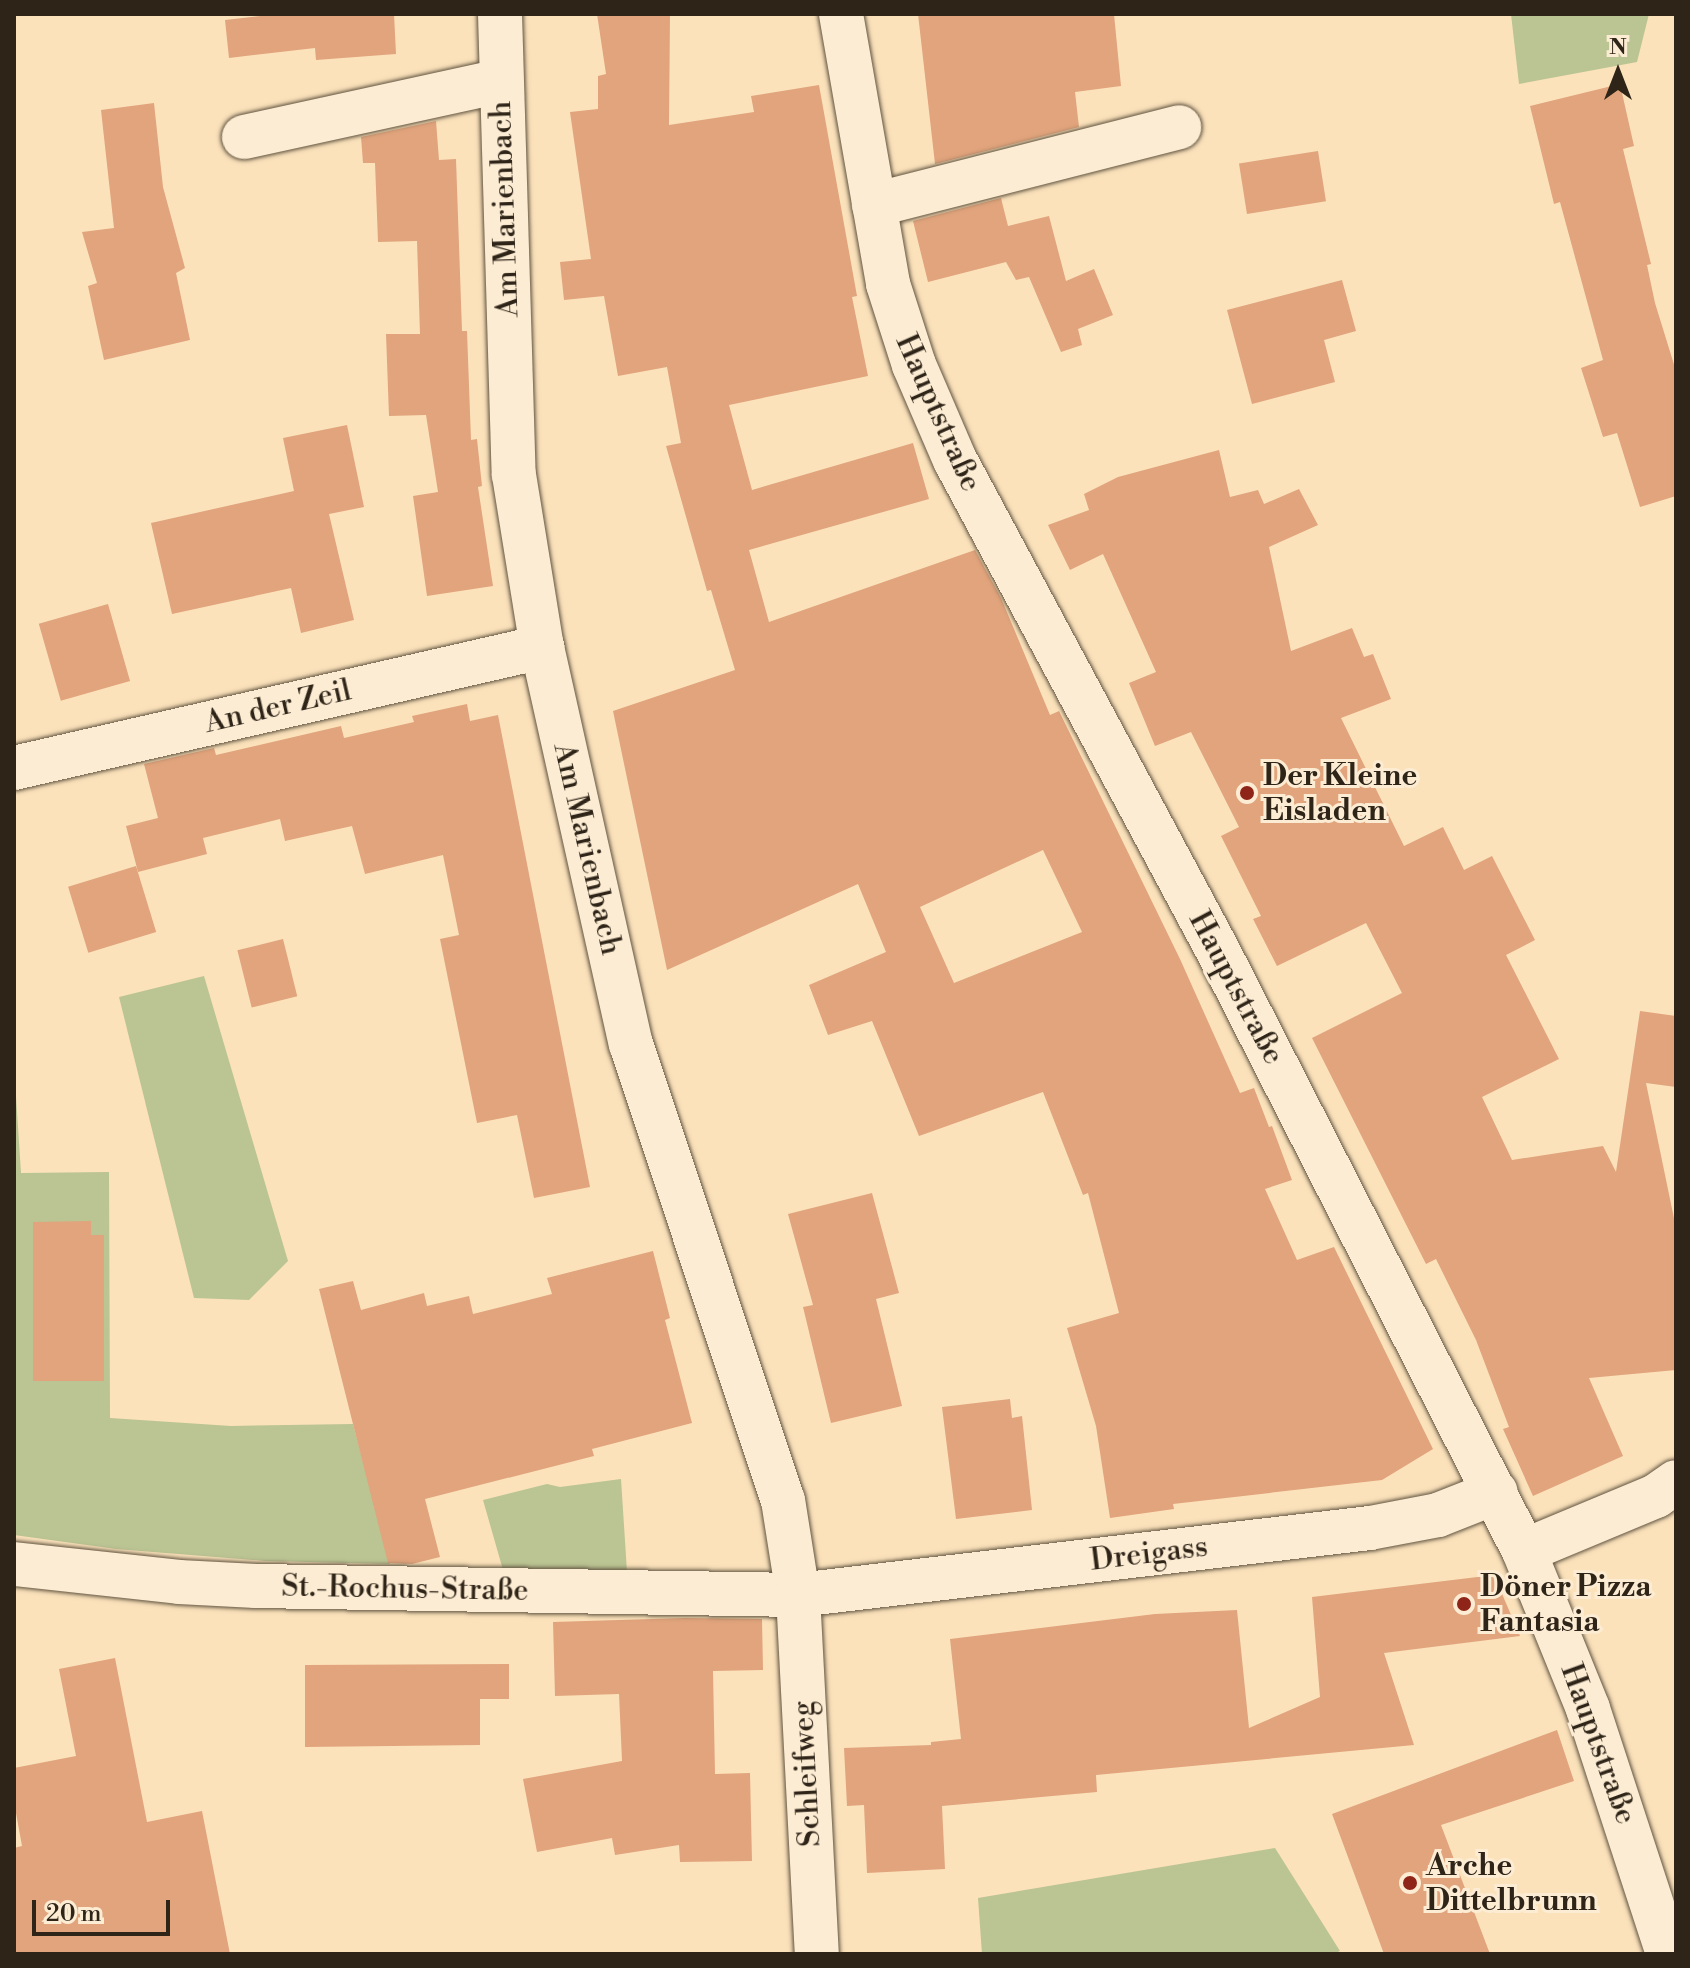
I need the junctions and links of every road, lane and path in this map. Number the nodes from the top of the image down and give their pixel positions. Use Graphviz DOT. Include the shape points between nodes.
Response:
graph roads {
  1 [pos="500,14"];
  2 [pos="841,14"];
  3 [pos="501,81"];
  4 [pos="1179,127"];
  5 [pos="244,137"];
  6 [pos="874,205"];
  7 [pos="542,647"];
  8 [pos="14,768"];
  9 [pos="1676,1482"];
  10 [pos="1496,1492"];
  11 [pos="1524,1551"];
  12 [pos="14,1564"];
  13 [pos="798,1595"];
  14 [pos="817,1954"];
  15 [pos="1668,1954"];
  1 -- 3 [label="street, Am Marienbach"];
  2 -- 6 [label="street, Hauptstraße"];
  3 -- 5 [label="street, Am Marienbach"];
  3 -- 7 [label="street, Am Marienbach" via="514,475"];
  4 -- 6 [label="street"];
  6 -- 10 [label="street, Hauptstraße" via="899,326 955,460 1217,949"];
  7 -- 8 [label="street, An der Zeil"];
  7 -- 13 [label="street, Am Marienbach" via="631,1044 783,1500"];
  9 -- 11 [label="street" via="1656,1496"];
  10 -- 11 [label="street, Hauptstraße"];
  10 -- 13 [label="street, Dreigass" via="1438,1515 1370,1528"];
  11 -- 15 [label="street, Hauptstraße" via="1588,1709"];
  12 -- 13 [label="street, St.-Rochus-Straße" via="256,1586"];
  13 -- 14 [label="street, Schleifweg"];
}
